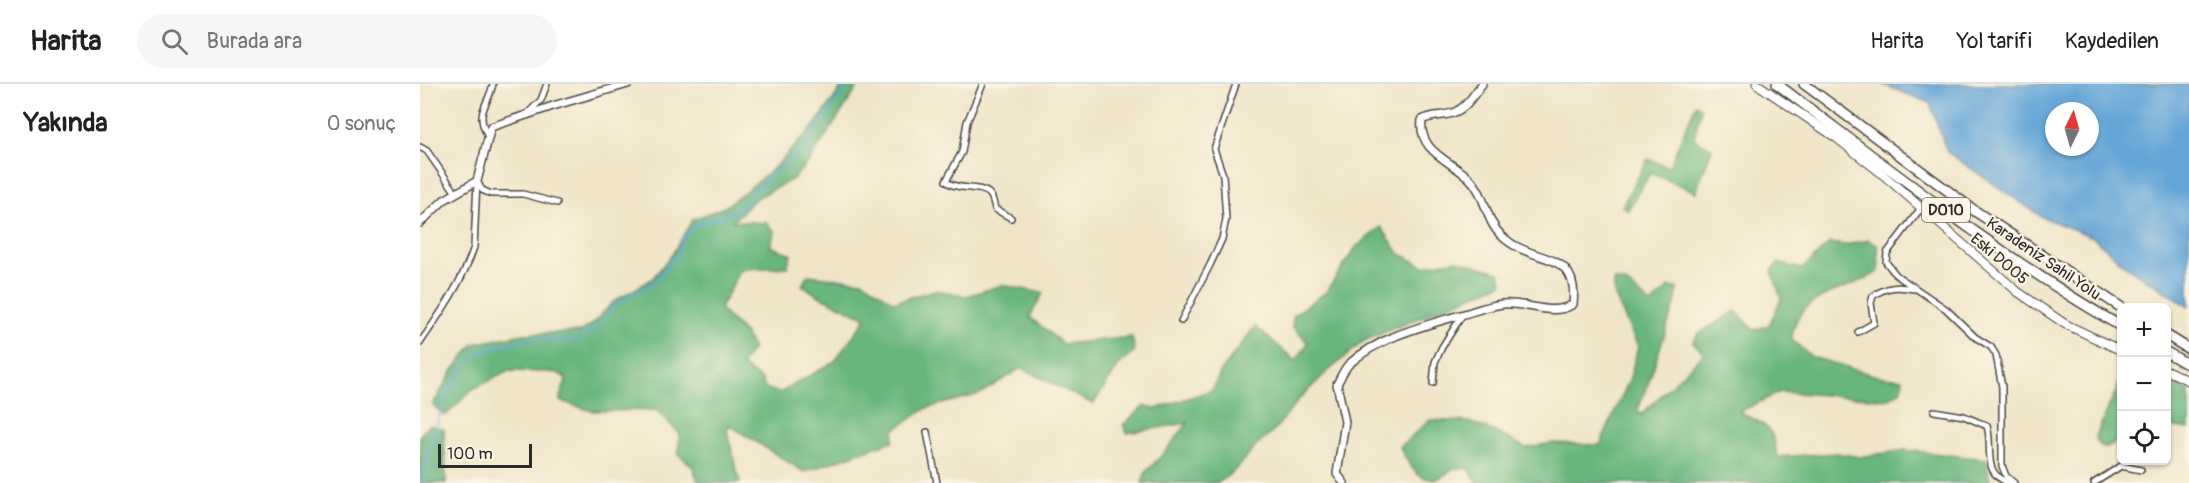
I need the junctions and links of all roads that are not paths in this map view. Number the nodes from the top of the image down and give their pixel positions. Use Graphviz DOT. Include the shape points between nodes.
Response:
graph roads {
  1 [pos="493,84"];
  2 [pos="547,84"];
  3 [pos="628,84"];
  4 [pos="983,84"];
  5 [pos="1236,84"];
  6 [pos="1482,84"];
  7 [pos="1757,84"];
  8 [pos="1777,84"];
  9 [pos="1804,84"];
  10 [pos="525,116"];
  11 [pos="488,137"];
  12 [pos="420,147"];
  13 [pos="477,181"];
  14 [pos="456,193"];
  15 [pos="557,203"];
  16 [pos="1921,208"];
  17 [pos="1011,218"];
  18 [pos="420,223"];
  19 [pos="1918,290"];
  20 [pos="2117,305"];
  21 [pos="1463,314"];
  22 [pos="1181,321"];
  23 [pos="2117,324"];
  24 [pos="1858,332"];
  25 [pos="2171,338"];
  26 [pos="420,343"];
  27 [pos="2117,349"];
  28 [pos="2189,349"];
  29 [pos="2171,355"];
  30 [pos="2189,365"];
  31 [pos="2171,372"];
  32 [pos="2189,381"];
  33 [pos="1433,383"];
  34 [pos="1934,411"];
  35 [pos="927,432"];
  36 [pos="2141,470"];
  37 [pos="938,483"];
  38 [pos="1344,483"];
  39 [pos="2012,483"];
  40 [pos="2094,483"];
  1 -- 11 [label="street" via="483,108 482,126"];
  2 -- 10 [label="street" via="541,100"];
  3 -- 10 [label="street"];
  4 -- 17 [label="street" via="967,122 962,152 946,181 956,188 986,191 992,196 995,209"];
  5 -- 22 [label="street" via="1214,149 1223,175 1226,219 1222,239"];
  6 -- 21 [label="street" via="1468,103 1455,112 1422,120 1421,129 1431,151 1468,177 1482,193 1491,223 1502,237 1533,255 1558,262 1568,271 1575,287 1573,304 1566,308 1502,304"];
  7 -- 16 [label="main road, Eski D005" via="1838,139"];
  8 -- 23 [label="highway, Karadeniz Sahil Yolu / D010" via="1912,186"];
  9 -- 20 [label="highway, Karadeniz Sahil Yolu / D010" via="1983,217"];
  10 -- 11 [label="street" via="491,127"];
  11 -- 13 [label="street"];
  12 -- 14 [label="street" via="427,151"];
  13 -- 14 [label="street"];
  13 -- 15 [label="street" via="482,190 492,194 523,194"];
  13 -- 26 [label="street" via="471,256"];
  14 -- 18 [label="street"];
  16 -- 19 [label="street" via="1887,254 1886,262 1896,275"];
  16 -- 27 [label="main road, Eski D005" via="2018,292 2065,324"];
  19 -- 24 [label="street" via="1890,287 1873,296 1874,323"];
  19 -- 39 [label="street" via="1946,309 1996,355 2002,387 2002,466"];
  21 -- 33 [label="street" via="1435,362"];
  21 -- 38 [label="street" via="1408,330 1348,365 1337,384 1345,422 1337,474"];
  25 -- 28 [label="highway"];
  29 -- 30 [label="highway"];
  31 -- 32 [label="main road"];
  34 -- 39 [label="street" via="1964,416 1987,426 1991,470 2000,480"];
  35 -- 37 [label="street"];
  36 -- 40 [label="street" via="2121,466"];
}
